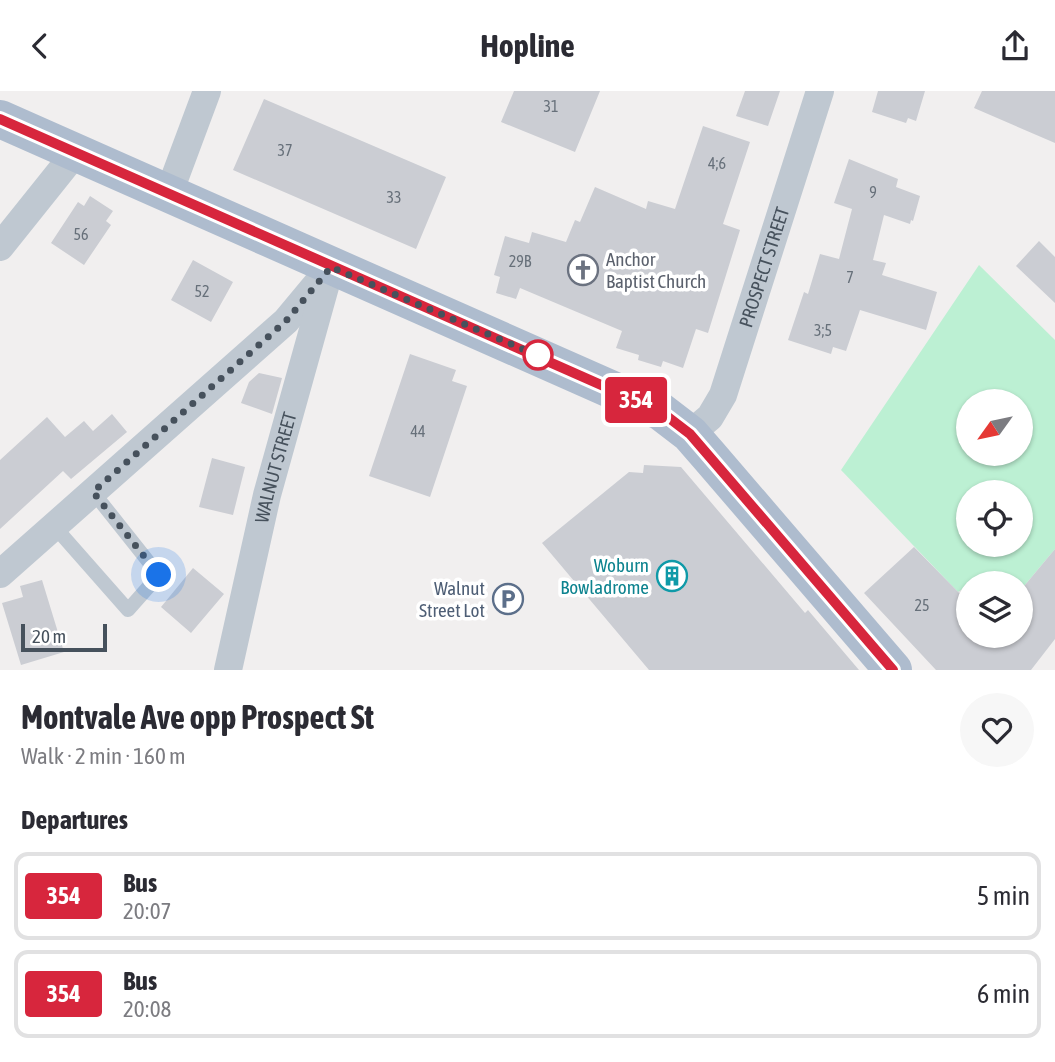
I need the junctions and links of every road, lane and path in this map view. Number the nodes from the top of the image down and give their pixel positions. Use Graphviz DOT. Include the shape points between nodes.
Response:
graph roads {
  1 [pos="207,91"];
  2 [pos="820,91"];
  3 [pos="0,118"];
  4 [pos="76,152"];
  5 [pos="169,193"];
  6 [pos="0,247"];
  7 [pos="331,267"];
  8 [pos="690,434"];
  9 [pos="93,492"];
  10 [pos="54,527"];
  11 [pos="0,575"];
  12 [pos="228,670"];
  13 [pos="893,670"];
  1 -- 5 [label="street"];
  2 -- 8 [label="street, PROSPECT STREET" via="723,395 710,417"];
  3 -- 4 [label="main road"];
  4 -- 5 [label="main road"];
  4 -- 6 [label="street"];
  5 -- 7 [label="main road"];
  7 -- 8 [label="main road" via="660,411"];
  7 -- 9 [label="street" via="286,321"];
  7 -- 12 [label="street, WALNUT STREET" via="267,495"];
  8 -- 13 [label="main road"];
  9 -- 10 [label="street"];
  9 -- 10 [label="lane" via="159,575 128,610"];
  10 -- 11 [label="street"];
}
